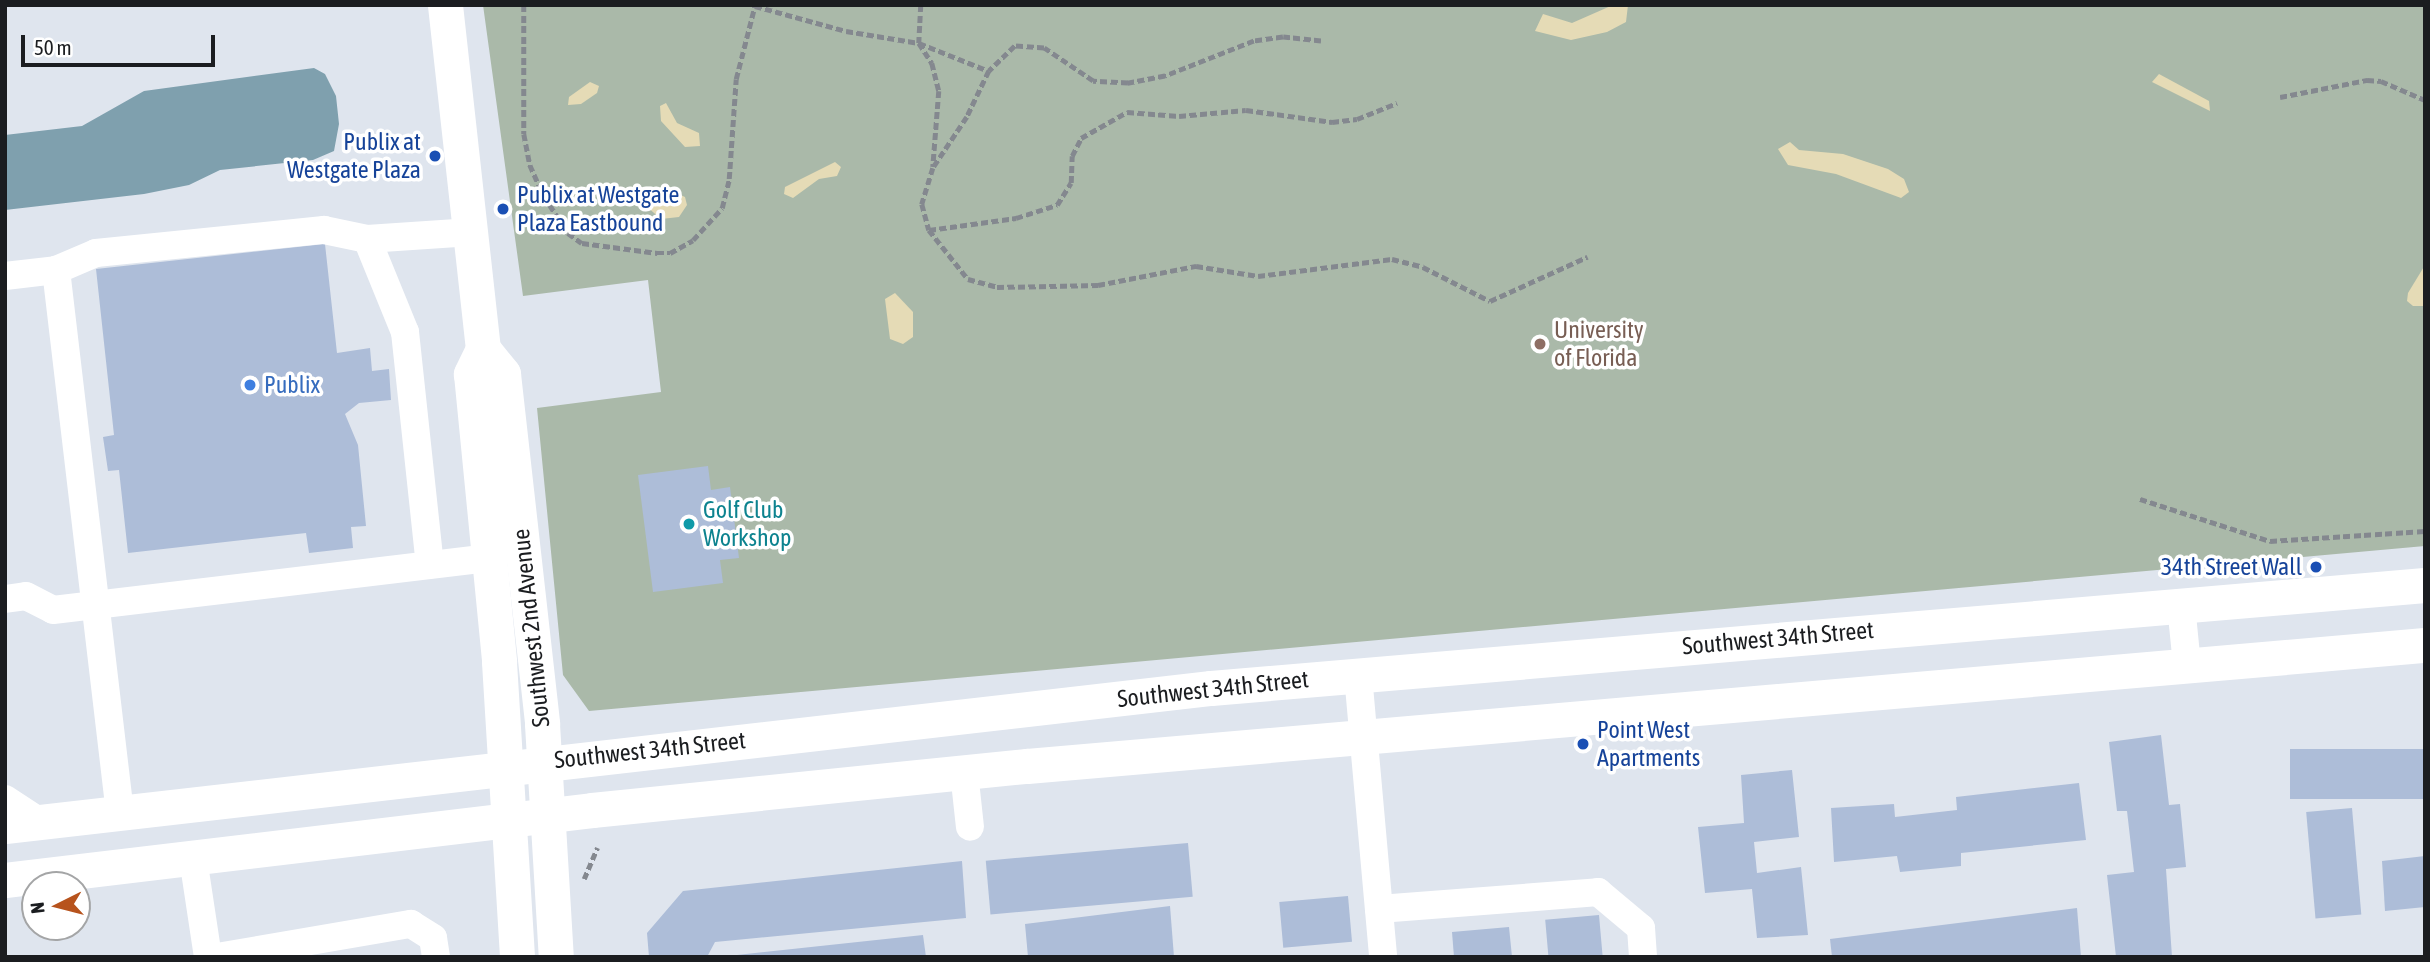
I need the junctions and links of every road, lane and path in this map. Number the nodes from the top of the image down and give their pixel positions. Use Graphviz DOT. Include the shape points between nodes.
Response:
graph roads {
  1 [pos="445,5"];
  2 [pos="524,5"];
  3 [pos="921,5"];
  4 [pos="755,6"];
  5 [pos="1321,41"];
  6 [pos="919,43"];
  7 [pos="989,71"];
  8 [pos="2280,97"];
  9 [pos="2425,100"];
  10 [pos="1397,103"];
  11 [pos="933,168"];
  12 [pos="929,230"];
  13 [pos="472,232"];
  14 [pos="367,239"];
  15 [pos="1587,257"];
  16 [pos="56,270"];
  17 [pos="5,276"];
  18 [pos="483,349"];
  19 [pos="2140,499"];
  20 [pos="2425,531"];
  21 [pos="488,558"];
  22 [pos="430,565"];
  23 [pos="2425,584"];
  24 [pos="5,599"];
  25 [pos="94,605"];
  26 [pos="2181,606"];
  27 [pos="2425,645"];
  28 [pos="2187,665"];
  29 [pos="1359,674"];
  30 [pos="1365,736"];
  31 [pos="545,762"];
  32 [pos="506,766"];
  33 [pos="964,772"];
  34 [pos="5,799"];
  35 [pos="120,813"];
  36 [pos="548,815"];
  37 [pos="509,820"];
  38 [pos="40,822"];
  39 [pos="5,826"];
  40 [pos="970,827"];
  41 [pos="193,858"];
  42 [pos="5,880"];
  43 [pos="1379,909"];
  44 [pos="208,957"];
  45 [pos="216,957"];
  46 [pos="436,957"];
  47 [pos="517,957"];
  48 [pos="556,957"];
  49 [pos="1383,957"];
  50 [pos="1643,957"];
  1 -- 13 [label="main road, Southwest 2nd Avenue"];
  2 -- 4 [label="path" via="524,134 530,165 544,196 563,226 582,243 657,253 670,253 693,240 722,208 736,79"];
  3 -- 6 [label="path"];
  4 -- 6 [label="path" via="858,34"];
  5 -- 7 [label="path" via="1283,37 1254,41 1165,76 1128,83 1084,78 1052,53 1023,44 1004,54"];
  6 -- 7 [label="path"];
  6 -- 11 [label="path" via="932,63 939,91"];
  7 -- 11 [label="path" via="960,130"];
  8 -- 9 [label="path" via="2368,80"];
  10 -- 12 [label="path" via="1364,117 1332,122 1246,110 1179,116 1127,111 1081,138 1072,156 1071,183 1057,205 1016,218"];
  11 -- 12 [label="path" via="922,204"];
  12 -- 15 [label="path" via="968,279 997,287 1098,285 1196,266 1241,276 1280,275 1392,259 1423,267 1490,301"];
  13 -- 14 [label="lane"];
  13 -- 18 [label="main road, Southwest 2nd Avenue"];
  14 -- 16 [label="lane" via="324,230 110,251"];
  14 -- 22 [label="lane" via="405,332"];
  16 -- 17 [label="lane"];
  16 -- 25 [label="lane"];
  18 -- 21 [label="main road, Southwest 2nd Avenue" via="471,374"];
  18 -- 31 [label="main road, Southwest 2nd Avenue" via="503,374"];
  19 -- 20 [label="path" via="2270,541"];
  21 -- 22 [label="lane"];
  21 -- 32 [label="main road, Southwest 2nd Avenue"];
  22 -- 25 [label="lane"];
  23 -- 26 [label="main road, Southwest 34th Street"];
  24 -- 25 [label="lane" via="26,596 52,610"];
  25 -- 35 [label="lane"];
  26 -- 28 [label="lane"];
  26 -- 29 [label="main road, Southwest 34th Street"];
  27 -- 28 [label="main road"];
  28 -- 30 [label="main road"];
  29 -- 30 [label="lane"];
  29 -- 31 [label="main road, Southwest 34th Street"];
  30 -- 33 [label="main road"];
  30 -- 43 [label="lane"];
  31 -- 32 [label="main road, Southwest 34th Street"];
  31 -- 36 [label="main road, Southwest 2nd Avenue"];
  32 -- 35 [label="main road, Southwest 34th Street"];
  32 -- 37 [label="main road, Southwest 2nd Avenue"];
  33 -- 36 [label="main road"];
  33 -- 40 [label="lane"];
  34 -- 38 [label="lane"];
  35 -- 38 [label="main road, Southwest 34th Street"];
  36 -- 37 [label="main road"];
  36 -- 48 [label="main road, Southwest 2nd Avenue"];
  37 -- 41 [label="main road"];
  37 -- 47 [label="main road, Southwest 2nd Avenue"];
  38 -- 39 [label="main road, Southwest 34th Street"];
  41 -- 42 [label="main road"];
  41 -- 44 [label="lane"];
  43 -- 49 [label="lane"];
  43 -- 50 [label="lane" via="1598,892 1641,928"];
  45 -- 46 [label="lane" via="411,923 433,938"];
}
